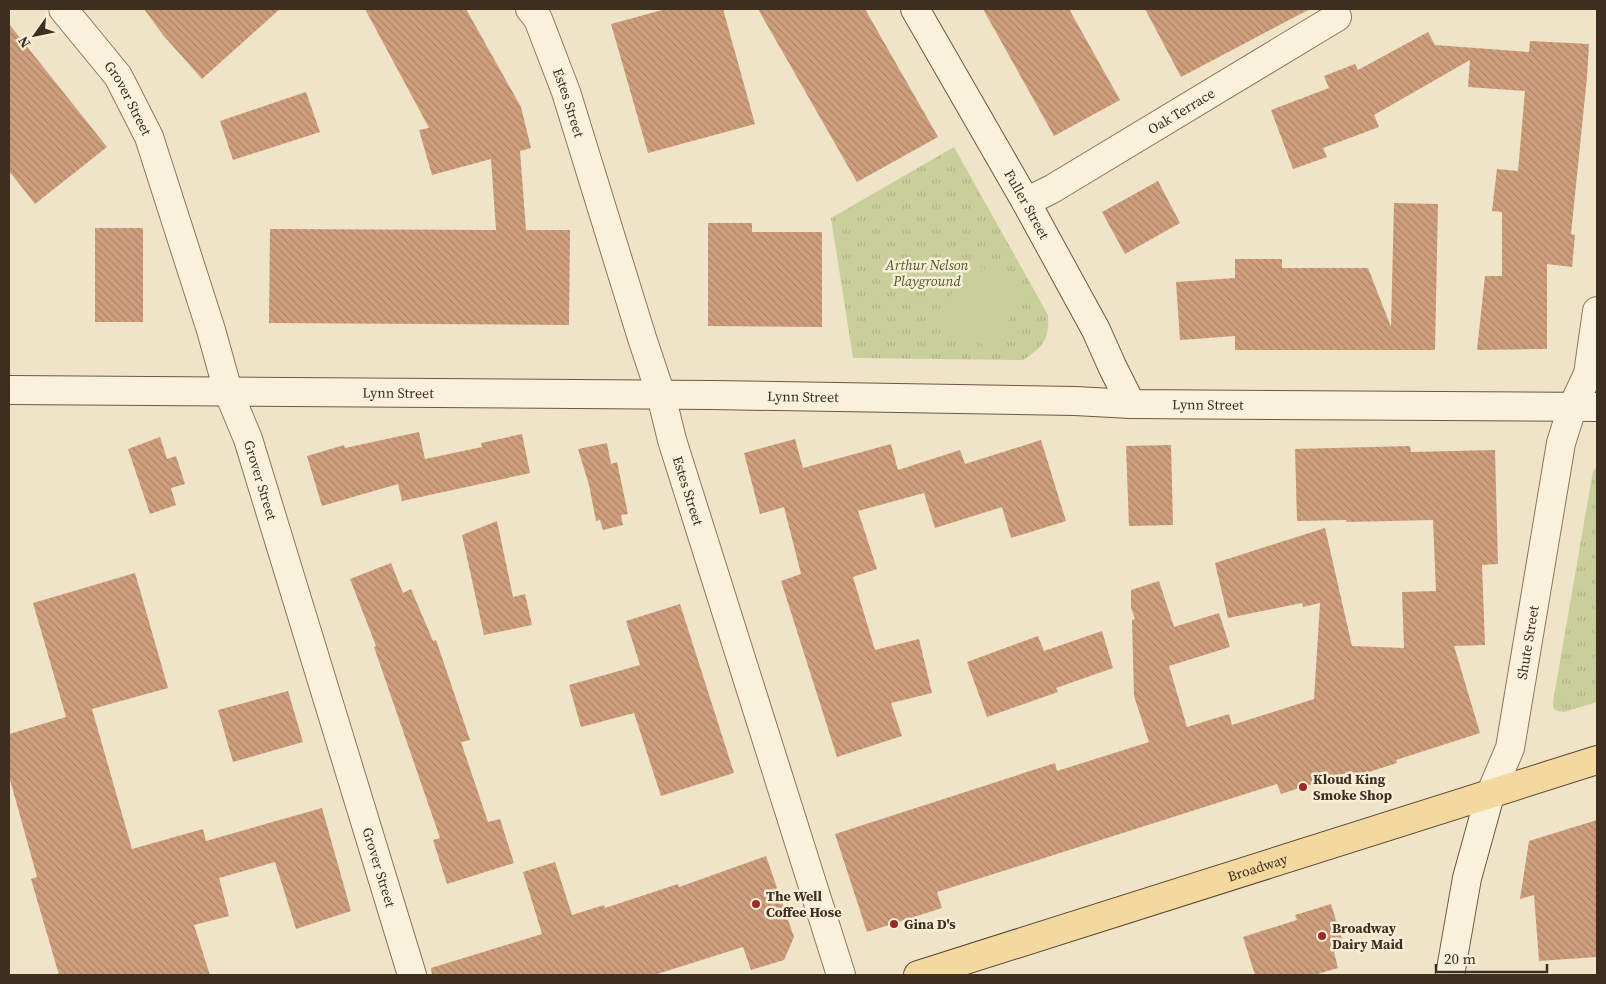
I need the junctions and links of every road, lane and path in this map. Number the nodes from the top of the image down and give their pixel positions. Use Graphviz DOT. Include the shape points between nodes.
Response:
graph roads {
  1 [pos="63,9"];
  2 [pos="530,9"];
  3 [pos="915,9"];
  4 [pos="1336,17"];
  5 [pos="1026,202"];
  6 [pos="1597,311"];
  7 [pos="9,390"];
  8 [pos="228,391"];
  9 [pos="661,395"];
  10 [pos="1131,404"];
  11 [pos="1585,408"];
  12 [pos="1597,760"];
  13 [pos="1490,795"];
  14 [pos="412,975"];
  15 [pos="841,975"];
  16 [pos="918,975"];
  17 [pos="1450,975"];
  1 -- 8 [label="street, Grover Street" via="118,76 149,137"];
  2 -- 9 [label="street, Estes Street" via="538,19 566,92"];
  3 -- 5 [label="street, Fuller Street"];
  4 -- 5 [label="street, Oak Terrace"];
  5 -- 10 [label="street, Fuller Street" via="1096,330"];
  6 -- 11 [label="street, Shute Street"];
  7 -- 8 [label="street, Lynn Street"];
  8 -- 9 [label="street, Lynn Street"];
  8 -- 14 [label="street, Grover Street" via="248,439"];
  9 -- 10 [label="street, Lynn Street"];
  9 -- 15 [label="street, Estes Street" via="672,440"];
  10 -- 11 [label="street, Lynn Street"];
  11 -- 13 [label="street, Shute Street" via="1560,449 1510,748"];
  12 -- 13 [label="main road, Broadway"];
  13 -- 16 [label="main road, Broadway"];
  13 -- 17 [label="street, Shute Street" via="1467,878"];
}
